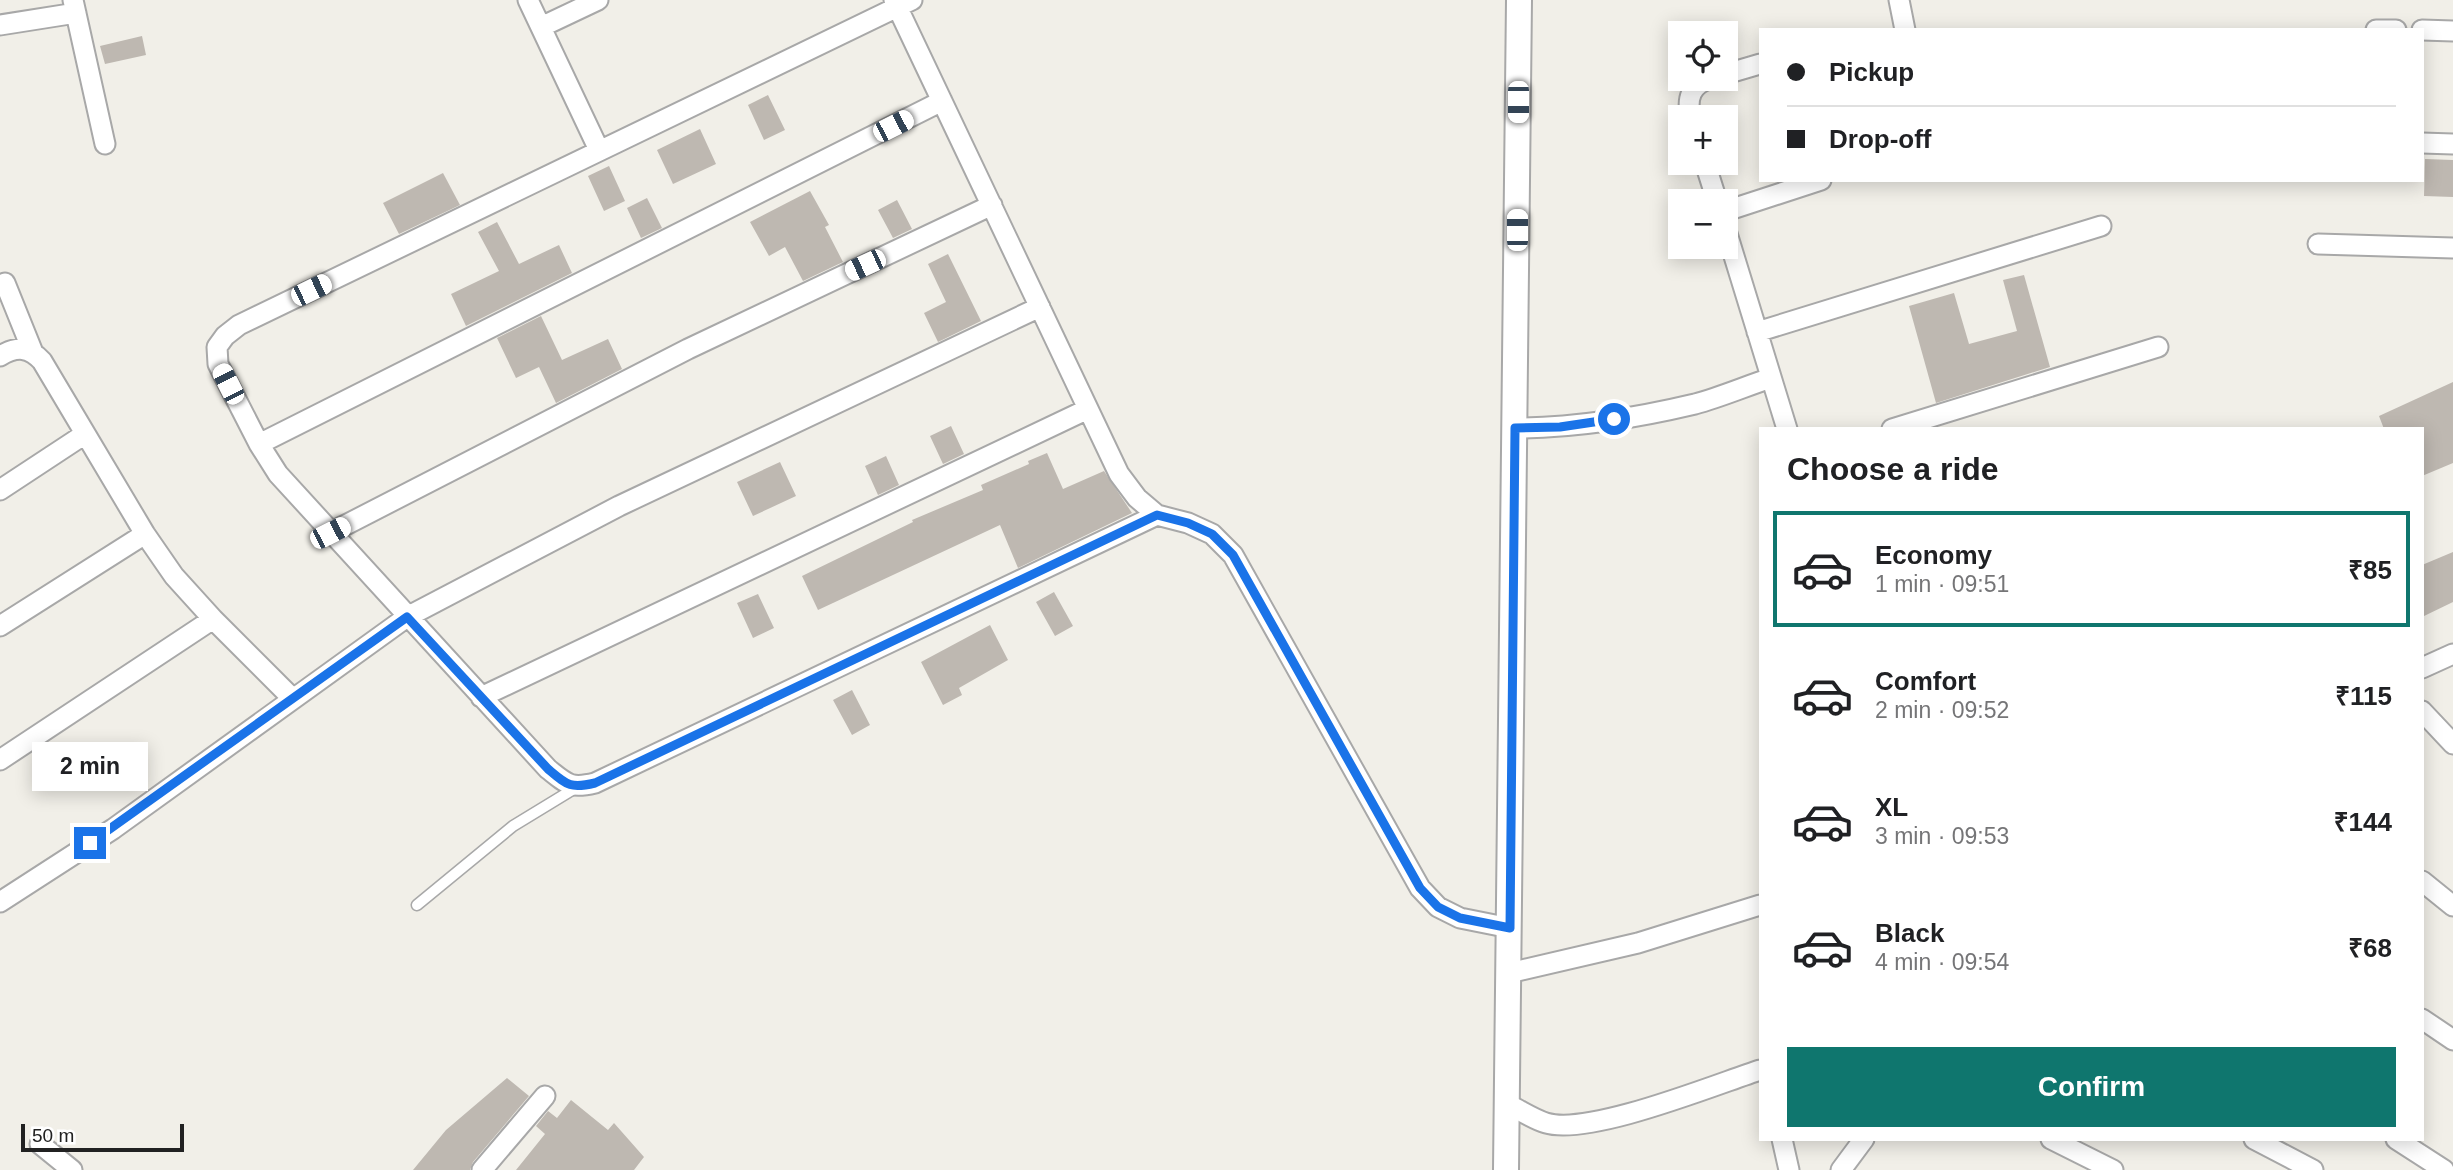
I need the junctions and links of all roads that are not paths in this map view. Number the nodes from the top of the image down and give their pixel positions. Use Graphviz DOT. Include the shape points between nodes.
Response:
graph roads {
  1 [pos="528,0"];
  2 [pos="598,0"];
  3 [pos="1519,0"];
  4 [pos="1899,0"];
  5 [pos="901,2"];
  6 [pos="74,6"];
  7 [pos="0,24"];
  8 [pos="541,27"];
  9 [pos="1905,28"];
  10 [pos="2424,30"];
  11 [pos="2453,31"];
  12 [pos="1759,64"];
  13 [pos="1738,70"];
  14 [pos="942,101"];
  15 [pos="2424,143"];
  16 [pos="106,144"];
  17 [pos="2453,144"];
  18 [pos="599,150"];
  19 [pos="1815,182"];
  20 [pos="992,205"];
  21 [pos="1738,207"];
  22 [pos="2101,226"];
  23 [pos="2318,244"];
  24 [pos="2453,248"];
  25 [pos="1735,259"];
  26 [pos="5,283"];
  27 [pos="1040,307"];
  28 [pos="1757,332"];
  29 [pos="2158,347"];
  30 [pos="32,350"];
  31 [pos="0,356"];
  32 [pos="1771,378"];
  33 [pos="1088,409"];
  34 [pos="1786,427"];
  35 [pos="1898,427"];
  36 [pos="1515,428"];
  37 [pos="85,434"];
  38 [pos="259,443"];
  39 [pos="0,490"];
  40 [pos="1157,515"];
  41 [pos="330,533"];
  42 [pos="145,534"];
  43 [pos="407,617"];
  44 [pos="213,619"];
  45 [pos="0,626"];
  46 [pos="2453,654"];
  47 [pos="2424,667"];
  48 [pos="481,697"];
  49 [pos="293,699"];
  50 [pos="2424,713"];
  51 [pos="2453,744"];
  52 [pos="0,760"];
  53 [pos="577,787"];
  54 [pos="2424,883"];
  55 [pos="0,902"];
  56 [pos="417,905"];
  57 [pos="1759,905"];
  58 [pos="2453,906"];
  59 [pos="1510,928"];
  60 [pos="1509,973"];
  61 [pos="2424,1020"];
  62 [pos="2453,1040"];
  63 [pos="1759,1070"];
  64 [pos="545,1096"];
  65 [pos="1507,1104"];
  66 [pos="1783,1141"];
  67 [pos="1862,1141"];
  68 [pos="2055,1141"];
  69 [pos="2258,1141"];
  70 [pos="2399,1141"];
  71 [pos="40,1144"];
  72 [pos="72,1170"];
  73 [pos="482,1170"];
  74 [pos="1507,1170"];
  75 [pos="1790,1170"];
  76 [pos="1840,1170"];
  77 [pos="2113,1170"];
  78 [pos="2312,1170"];
  79 [pos="2444,1170"];
  1 -- 8 [label="street"];
  2 -- 8 [label="street"];
  3 -- 36 [label="street"];
  4 -- 9 [label="street"];
  5 -- 14 [label="street"];
  5 -- 18 [label="street"];
  6 -- 7 [label="street"];
  6 -- 16 [label="street"];
  8 -- 18 [label="street"];
  10 -- 11 [label="street"];
  12 -- 13 [label="street"];
  14 -- 20 [label="street"];
  14 -- 38 [label="street"];
  15 -- 17 [label="street"];
  18 -- 38 [label="street" via="251,319 225,336 217,346 218,363"];
  19 -- 21 [label="street"];
  20 -- 27 [label="street"];
  20 -- 41 [label="street" via="688,349"];
  22 -- 28 [label="street"];
  23 -- 24 [label="street"];
  25 -- 28 [label="street"];
  26 -- 30 [label="street"];
  27 -- 33 [label="street"];
  27 -- 43 [label="street" via="619,506"];
  28 -- 32 [label="street"];
  29 -- 35 [label="street"];
  30 -- 31 [label="street" via="19,348"];
  30 -- 37 [label="street"];
  32 -- 34 [label="street"];
  32 -- 36 [label="street" via="1698,403 1640,415 1552,428"];
  33 -- 40 [label="street" via="1119,474"];
  33 -- 48 [label="street"];
  36 -- 59 [label="street"];
  37 -- 39 [label="street"];
  37 -- 42 [label="street"];
  38 -- 41 [label="street" via="278,474"];
  40 -- 53 [label="street" via="595,783"];
  40 -- 59 [label="street" via="1212,534 1233,555 1420,888 1438,907 1460,918"];
  41 -- 43 [label="street"];
  42 -- 44 [label="street" via="174,576"];
  42 -- 45 [label="street"];
  43 -- 48 [label="street"];
  43 -- 49 [label="street"];
  44 -- 49 [label="street"];
  44 -- 52 [label="street"];
  46 -- 47 [label="street"];
  48 -- 53 [label="street" via="548,769"];
  49 -- 55 [label="street" via="113,829"];
  50 -- 51 [label="street"];
  53 -- 56 [label="lane" via="513,826"];
  54 -- 58 [label="street"];
  57 -- 60 [label="street" via="1638,943"];
  59 -- 60 [label="street"];
  60 -- 65 [label="street"];
  61 -- 62 [label="street"];
  63 -- 65 [label="street" via="1615,1118 1575,1125 1547,1124"];
  64 -- 73 [label="street"];
  65 -- 74 [label="street"];
  66 -- 75 [label="street"];
  67 -- 76 [label="street"];
  68 -- 77 [label="street"];
  69 -- 78 [label="street"];
  70 -- 79 [label="street"];
  71 -- 72 [label="street"];
}
